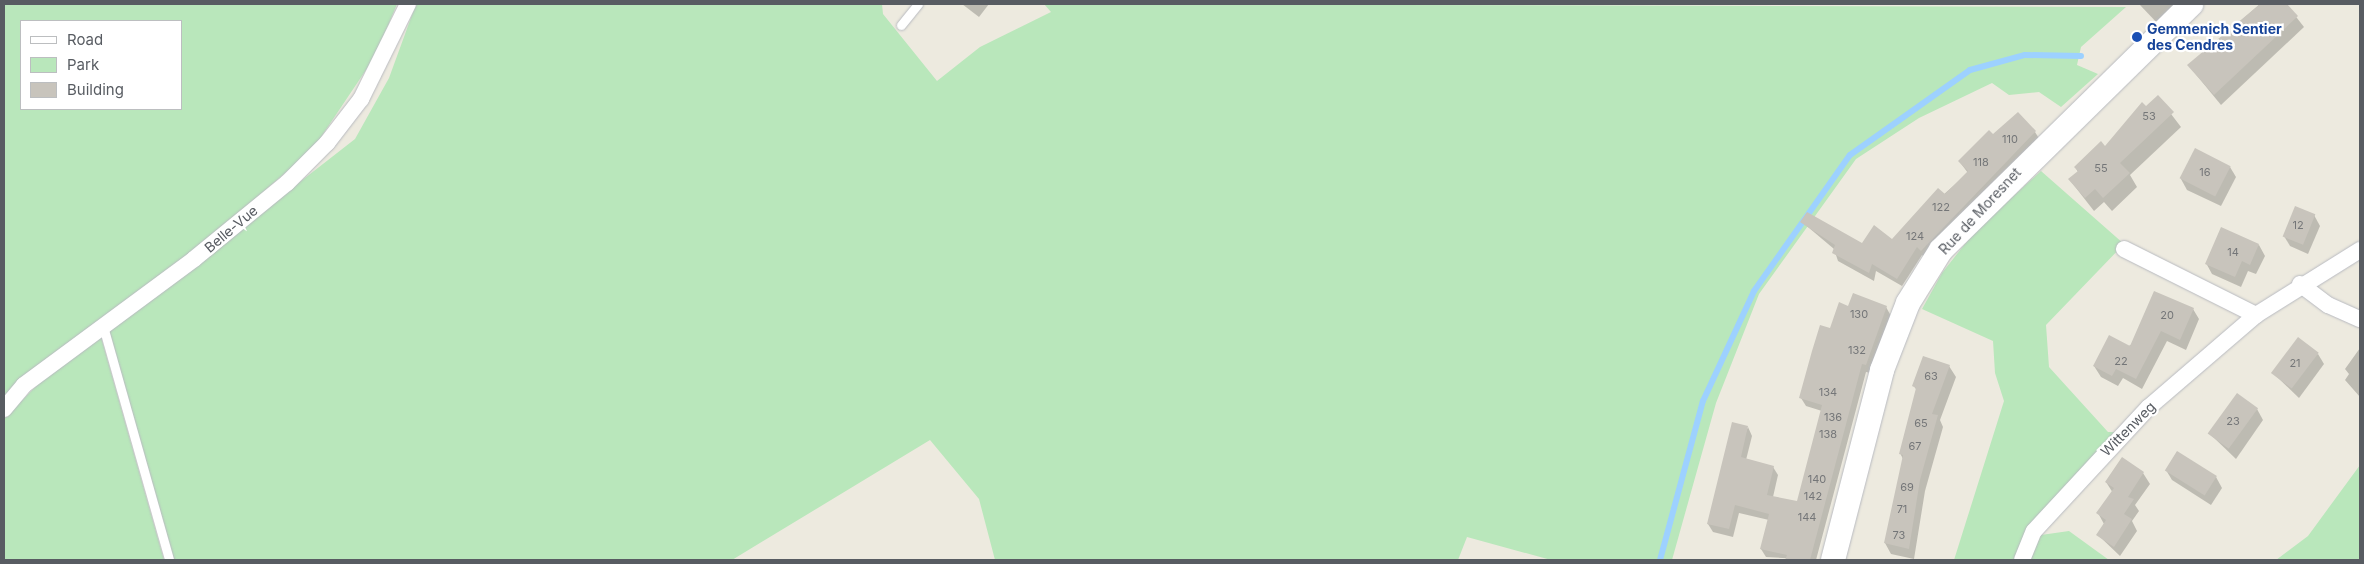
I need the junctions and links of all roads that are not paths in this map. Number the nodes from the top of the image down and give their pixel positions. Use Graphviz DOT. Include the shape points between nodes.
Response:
graph roads {
  1 [pos="408,4"];
  2 [pos="918,4"];
  3 [pos="2191,4"];
  4 [pos="902,25"];
  5 [pos="2124,249"];
  6 [pos="2360,250"];
  7 [pos="2300,284"];
  8 [pos="2256,315"];
  9 [pos="2360,319"];
  10 [pos="103,326"];
  11 [pos="4,408"];
  12 [pos="169,560"];
  13 [pos="1833,560"];
  14 [pos="2022,560"];
  1 -- 10 [label="street, Belle-Vue" via="362,99 326,143 287,182 194,260"];
  2 -- 4 [label="lane"];
  3 -- 13 [label="street, Rue de Moresnet" via="1941,250 1908,303 1882,370"];
  5 -- 8 [label="street"];
  6 -- 7 [label="street, Wittenweg"];
  7 -- 8 [label="street, Wittenweg"];
  7 -- 9 [label="street" via="2328,305"];
  8 -- 14 [label="street, Wittenweg" via="2149,407 2034,531"];
  10 -- 11 [label="street, Belle-Vue" via="24,385"];
  10 -- 12 [label="lane"];
}
